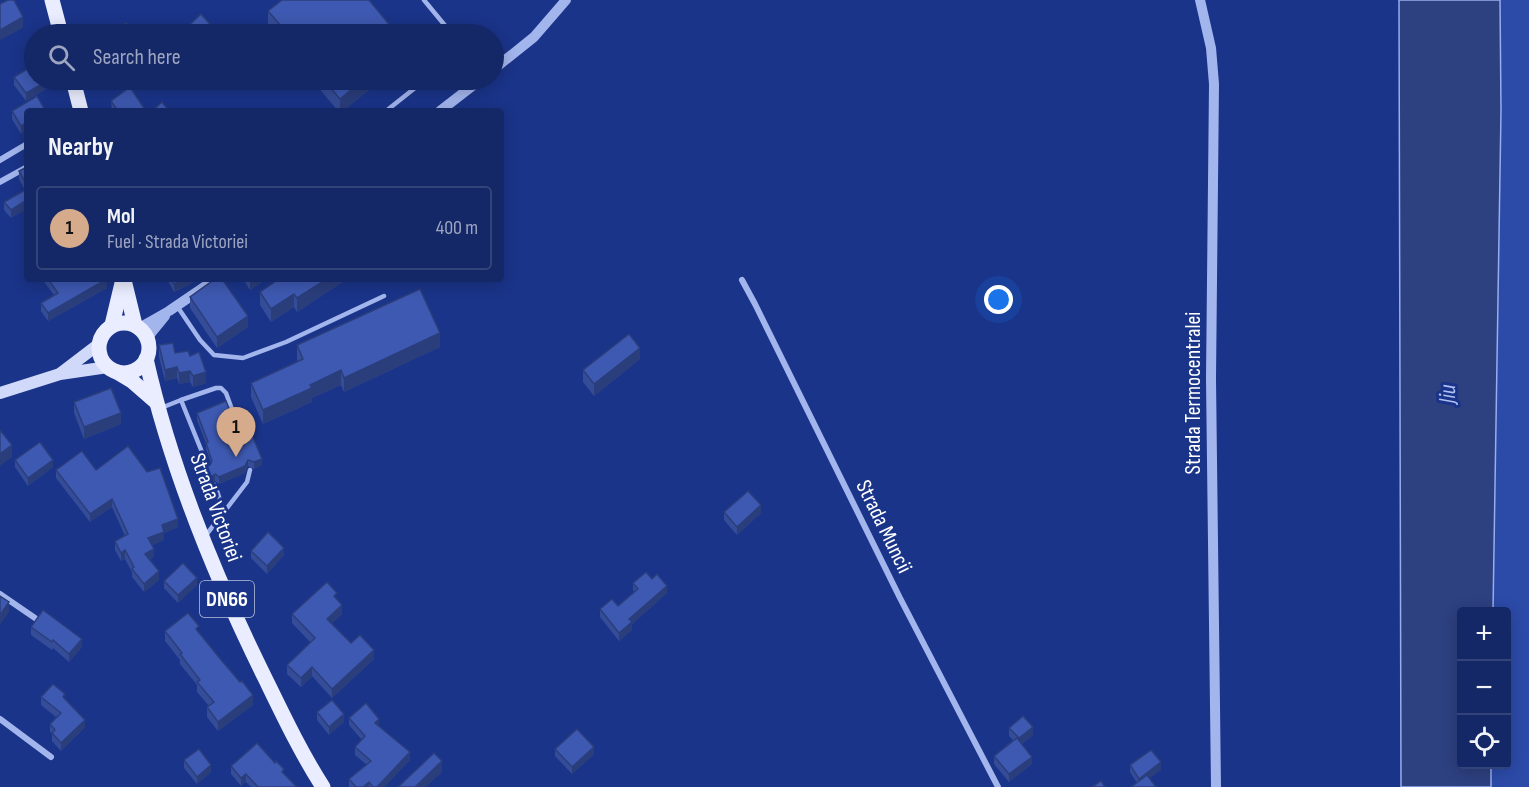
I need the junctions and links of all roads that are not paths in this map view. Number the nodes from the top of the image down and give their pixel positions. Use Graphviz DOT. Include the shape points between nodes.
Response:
graph roads {
  1 [pos="52,0"];
  2 [pos="424,0"];
  3 [pos="566,0"];
  4 [pos="1200,0"];
  5 [pos="58,24"];
  6 [pos="444,24"];
  7 [pos="504,61"];
  8 [pos="76,90"];
  9 [pos="413,90"];
  10 [pos="467,90"];
  11 [pos="80,108"];
  12 [pos="390,108"];
  13 [pos="444,108"];
  14 [pos="24,146"];
  15 [pos="0,159"];
  16 [pos="24,169"];
  17 [pos="0,182"];
  18 [pos="742,280"];
  19 [pos="123,282"];
  20 [pos="125,282"];
  21 [pos="212,282"];
  22 [pos="384,296"];
  23 [pos="173,308"];
  24 [pos="112,325"];
  25 [pos="140,330"];
  26 [pos="99,344"];
  27 [pos="146,359"];
  28 [pos="112,370"];
  29 [pos="60,374"];
  30 [pos="0,393"];
  31 [pos="181,400"];
  32 [pos="157,405"];
  33 [pos="241,434"];
  34 [pos="208,467"];
  35 [pos="250,470"];
  36 [pos="215,485"];
  37 [pos="224,512"];
  38 [pos="203,540"];
  39 [pos="0,594"];
  40 [pos="35,618"];
  41 [pos="0,719"];
  42 [pos="51,757"];
  43 [pos="323,787"];
  44 [pos="998,787"];
  45 [pos="1216,787"];
  1 -- 5 [label="main road"];
  2 -- 6 [label="lane"];
  3 -- 7 [label="street" via="534,37"];
  4 -- 45 [label="street, Strada Termocentralei" via="1214,84 1211,379"];
  8 -- 11 [label="main road"];
  9 -- 12 [label="lane"];
  10 -- 13 [label="street"];
  14 -- 15 [label="street"];
  16 -- 17 [label="street"];
  18 -- 44 [label="street, Strada Muncii"];
  19 -- 24 [label="main road, DN66"];
  20 -- 25 [label="main road, DN66"];
  21 -- 23 [label="street"];
  22 -- 23 [label="lane" via="243,358 214,355"];
  23 -- 25 [label="street"];
  24 -- 25 [label="main road" via="119,323"];
  24 -- 26 [label="main road, DN66"];
  25 -- 27 [label="main road, DN66" via="148,345"];
  26 -- 28 [label="main road" via="102,361"];
  26 -- 29 [label="main road"];
  27 -- 28 [label="main road" via="133,371"];
  27 -- 32 [label="main road, Strada Victoriei / DN66"];
  28 -- 29 [label="main road"];
  28 -- 32 [label="main road" via="138,385"];
  29 -- 30 [label="main road"];
  31 -- 32 [label="lane"];
  31 -- 33 [label="lane" via="221,388"];
  31 -- 34 [label="lane"];
  32 -- 38 [label="main road, Strada Victoriei / DN66"];
  35 -- 37 [label="lane" via="247,482"];
  36 -- 37 [label="lane"];
  37 -- 38 [label="lane"];
  38 -- 43 [label="main road, Strada Victoriei / DN66" via="233,614"];
  39 -- 40 [label="street"];
  41 -- 42 [label="street"];
}
